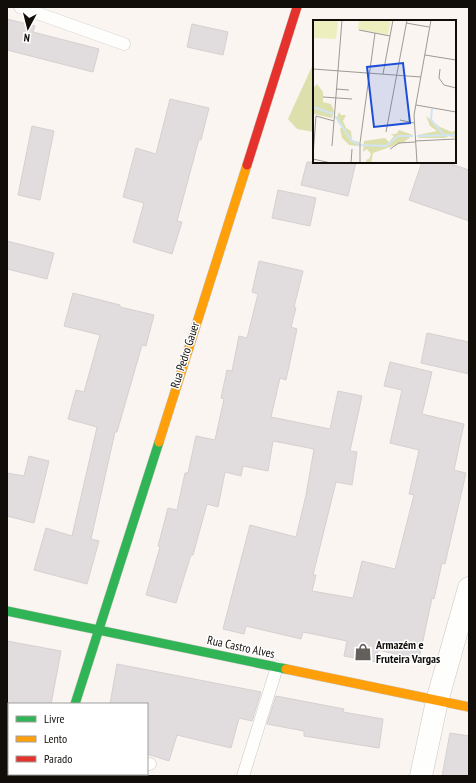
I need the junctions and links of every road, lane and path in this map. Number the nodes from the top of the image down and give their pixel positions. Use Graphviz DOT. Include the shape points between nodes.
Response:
graph roads {
  1 [pos="20,7"];
  2 [pos="296,7"];
  3 [pos="124,44"];
  4 [pos="469,588"];
  5 [pos="7,611"];
  6 [pos="98,630"];
  7 [pos="277,666"];
  8 [pos="437,701"];
  9 [pos="75,703"];
  10 [pos="469,707"];
  11 [pos="243,776"];
  12 [pos="421,776"];
  1 -- 3 [label="lane"];
  2 -- 6 [label="street, Rua Pedro Gauer"];
  4 -- 8 [label="street"];
  5 -- 6 [label="street, Rua Castro Alves"];
  6 -- 7 [label="street, Rua Castro Alves"];
  6 -- 9 [label="street, Rua Pedro Gauer"];
  7 -- 8 [label="street, Rua Castro Alves"];
  7 -- 11 [label="lane"];
  8 -- 10 [label="street, Rua Castro Alves"];
  8 -- 12 [label="street"];
}
